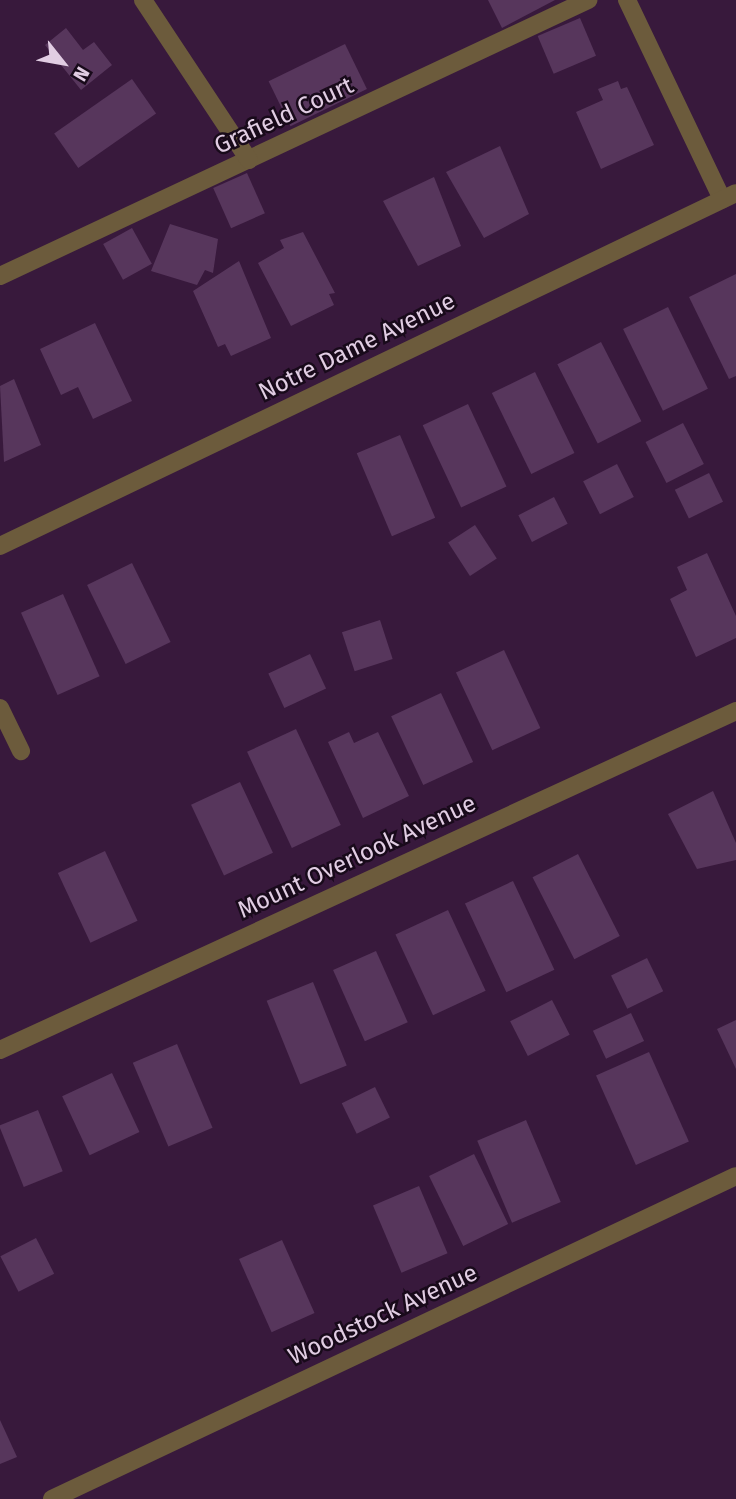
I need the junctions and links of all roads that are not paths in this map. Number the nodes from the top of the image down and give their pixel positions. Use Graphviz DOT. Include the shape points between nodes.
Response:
graph roads {
  1 [pos="142,0"];
  2 [pos="588,0"];
  3 [pos="627,0"];
  4 [pos="249,160"];
  5 [pos="729,196"];
  6 [pos="0,276"];
  7 [pos="0,546"];
  8 [pos="0,708"];
  9 [pos="736,711"];
  10 [pos="21,751"];
  11 [pos="0,1050"];
  12 [pos="736,1176"];
  13 [pos="52,1499"];
  1 -- 4 [label="street"];
  2 -- 4 [label="street, Grafield Court"];
  3 -- 5 [label="street"];
  4 -- 6 [label="street, Grafield Court"];
  5 -- 7 [label="street, Notre Dame Avenue"];
  8 -- 10 [label="street"];
  9 -- 11 [label="street, Mount Overlook Avenue"];
  12 -- 13 [label="street, Woodstock Avenue"];
}
